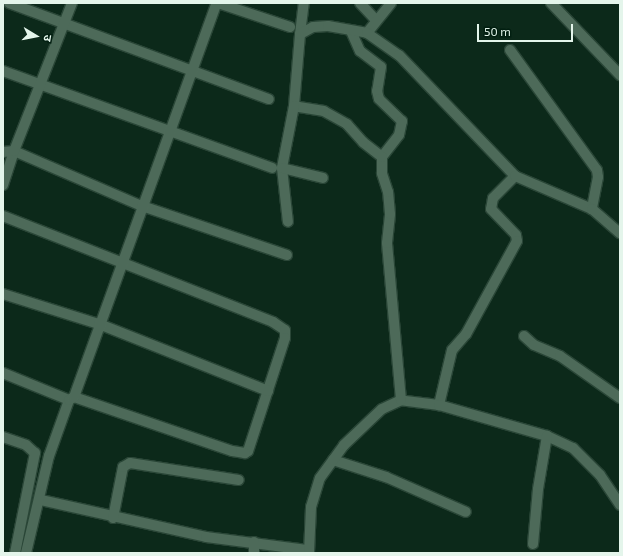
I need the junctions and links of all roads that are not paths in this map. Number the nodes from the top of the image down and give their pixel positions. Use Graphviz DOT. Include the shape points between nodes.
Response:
graph roads {
  1 [pos="9,3"];
  2 [pos="72,3"];
  3 [pos="217,3"];
  4 [pos="304,3"];
  5 [pos="360,3"];
  6 [pos="391,3"];
  7 [pos="551,3"];
  8 [pos="376,20"];
  9 [pos="64,23"];
  10 [pos="290,27"];
  11 [pos="351,30"];
  12 [pos="367,33"];
  13 [pos="300,34"];
  14 [pos="510,50"];
  15 [pos="3,71"];
  16 [pos="193,71"];
  17 [pos="620,75"];
  18 [pos="41,86"];
  19 [pos="269,99"];
  20 [pos="294,106"];
  21 [pos="169,131"];
  22 [pos="14,151"];
  23 [pos="3,152"];
  24 [pos="382,157"];
  25 [pos="277,168"];
  26 [pos="515,176"];
  27 [pos="323,178"];
  28 [pos="3,185"];
  29 [pos="142,206"];
  30 [pos="592,209"];
  31 [pos="3,216"];
  32 [pos="288,222"];
  33 [pos="620,233"];
  34 [pos="287,255"];
  35 [pos="122,262"];
  36 [pos="3,294"];
  37 [pos="99,324"];
  38 [pos="524,336"];
  39 [pos="3,374"];
  40 [pos="268,391"];
  41 [pos="620,398"];
  42 [pos="72,399"];
  43 [pos="400,400"];
  44 [pos="439,405"];
  45 [pos="547,436"];
  46 [pos="3,437"];
  47 [pos="333,460"];
  48 [pos="239,480"];
  49 [pos="41,500"];
  50 [pos="620,505"];
  51 [pos="466,512"];
  52 [pos="113,518"];
  53 [pos="254,542"];
  54 [pos="533,544"];
  55 [pos="308,552"];
  56 [pos="15,553"];
  57 [pos="26,553"];
  58 [pos="254,553"];
  1 -- 9 [label="street"];
  2 -- 9 [label="street"];
  3 -- 10 [label="street"];
  3 -- 16 [label="street"];
  4 -- 13 [label="street"];
  5 -- 8 [label="street"];
  6 -- 8 [label="street"];
  7 -- 17 [label="street"];
  8 -- 12 [label="street"];
  9 -- 16 [label="street"];
  9 -- 18 [label="street"];
  11 -- 12 [label="street"];
  11 -- 13 [label="street" via="313,27"];
  11 -- 24 [label="street" via="360,51 381,67 377,91 379,99 402,121 399,135"];
  12 -- 26 [label="street" via="399,55"];
  13 -- 20 [label="street"];
  14 -- 30 [label="street" via="597,170"];
  15 -- 18 [label="street"];
  16 -- 19 [label="street"];
  16 -- 21 [label="street"];
  18 -- 21 [label="street"];
  18 -- 22 [label="street"];
  20 -- 24 [label="street" via="324,111 347,124 363,142"];
  20 -- 25 [label="street"];
  21 -- 25 [label="street"];
  21 -- 29 [label="street"];
  22 -- 23 [label="street"];
  22 -- 28 [label="street"];
  22 -- 29 [label="street"];
  24 -- 43 [label="street" via="382,173 388,192 390,214 387,243"];
  25 -- 27 [label="street"];
  25 -- 32 [label="street"];
  26 -- 30 [label="street"];
  26 -- 44 [label="street" via="493,198 491,209 516,235 517,241 466,334 452,350"];
  29 -- 34 [label="street"];
  29 -- 35 [label="street"];
  30 -- 33 [label="street"];
  31 -- 35 [label="street"];
  35 -- 37 [label="street"];
  35 -- 40 [label="street" via="273,322 285,330 286,338"];
  36 -- 37 [label="street"];
  37 -- 40 [label="street"];
  37 -- 42 [label="street"];
  38 -- 41 [label="street" via="534,345 560,356"];
  39 -- 42 [label="street"];
  40 -- 42 [label="street" via="248,451 245,453"];
  42 -- 49 [label="street" via="49,456"];
  43 -- 44 [label="street"];
  43 -- 47 [label="street" via="382,409 344,444"];
  44 -- 45 [label="street"];
  45 -- 50 [label="street" via="573,448 600,475"];
  45 -- 54 [label="street" via="538,489"];
  46 -- 56 [label="street" via="26,445 35,453"];
  47 -- 51 [label="street" via="386,477"];
  47 -- 55 [label="street" via="320,478 311,508"];
  48 -- 52 [label="street" via="130,463 123,467"];
  49 -- 52 [label="street"];
  49 -- 57 [label="street"];
  52 -- 53 [label="street" via="206,537"];
  53 -- 55 [label="street"];
  53 -- 58 [label="street"];
}
